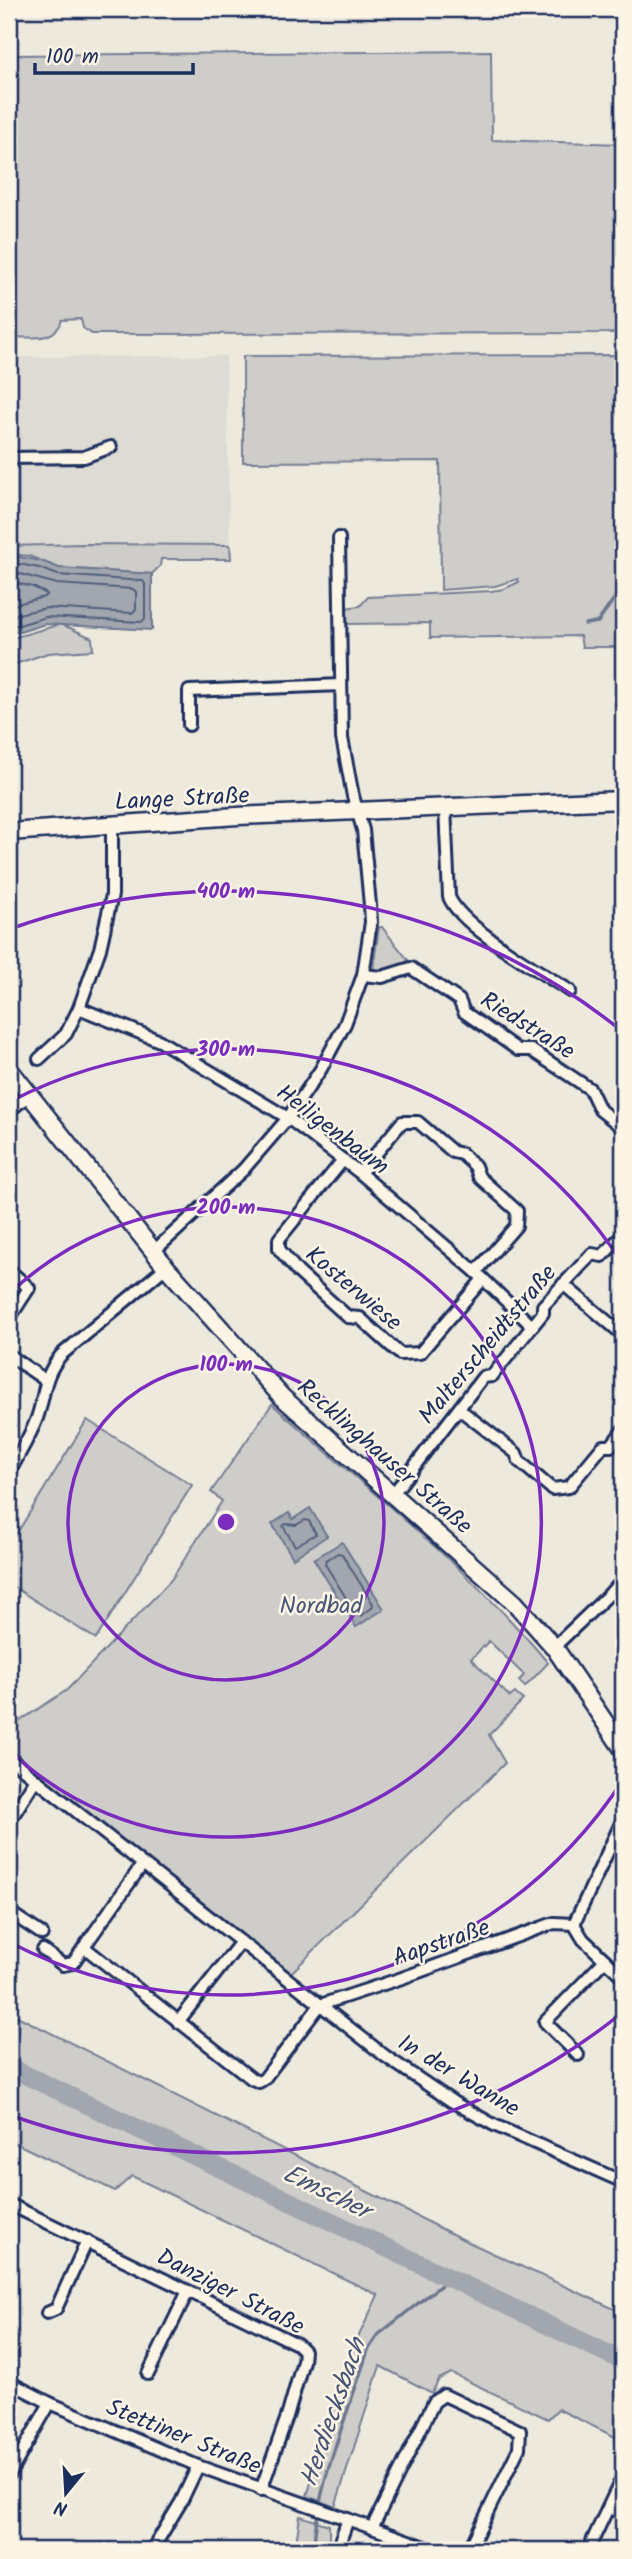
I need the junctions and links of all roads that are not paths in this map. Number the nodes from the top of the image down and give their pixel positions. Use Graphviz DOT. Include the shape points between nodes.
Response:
graph roads {
  1 [pos="111,447"];
  2 [pos="9,458"];
  3 [pos="339,538"];
  4 [pos="341,685"];
  5 [pos="189,725"];
  6 [pos="623,800"];
  7 [pos="445,807"];
  8 [pos="357,812"];
  9 [pos="112,824"];
  10 [pos="9,832"];
  11 [pos="363,975"];
  12 [pos="570,991"];
  13 [pos="79,1008"];
  14 [pos="39,1059"];
  15 [pos="9,1069"];
  16 [pos="30,1094"];
  17 [pos="9,1111"];
  18 [pos="288,1118"];
  19 [pos="623,1128"];
  20 [pos="343,1160"];
  21 [pos="360,1173"];
  22 [pos="623,1235"];
  23 [pos="154,1251"];
  24 [pos="166,1267"];
  25 [pos="9,1270"];
  26 [pos="480,1275"];
  27 [pos="563,1284"];
  28 [pos="9,1320"];
  29 [pos="533,1326"];
  30 [pos="623,1350"];
  31 [pos="9,1355"];
  32 [pos="45,1380"];
  33 [pos="459,1409"];
  34 [pos="623,1430"];
  35 [pos="9,1473"];
  36 [pos="393,1493"];
  37 [pos="623,1581"];
  38 [pos="612,1591"];
  39 [pos="623,1603"];
  40 [pos="554,1647"];
  41 [pos="623,1749"];
  42 [pos="9,1758"];
  43 [pos="35,1780"];
  44 [pos="623,1819"];
  45 [pos="9,1822"];
  46 [pos="142,1865"];
  47 [pos="9,1912"];
  48 [pos="575,1924"];
  49 [pos="42,1934"];
  50 [pos="240,1943"];
  51 [pos="84,1947"];
  52 [pos="43,1950"];
  53 [pos="605,1960"];
  54 [pos="623,1977"];
  55 [pos="320,2004"];
  56 [pos="178,2022"];
  57 [pos="578,2055"];
  58 [pos="623,2182"];
  59 [pos="9,2204"];
  60 [pos="86,2241"];
  61 [pos="188,2291"];
  62 [pos="47,2313"];
  63 [pos="148,2374"];
  64 [pos="9,2382"];
  65 [pos="50,2403"];
  66 [pos="198,2466"];
  67 [pos="9,2475"];
  68 [pos="623,2476"];
  69 [pos="261,2490"];
  70 [pos="609,2507"];
  71 [pos="623,2514"];
  72 [pos="348,2519"];
  73 [pos="372,2528"];
  74 [pos="152,2550"];
  75 [pos="337,2550"];
  76 [pos="434,2550"];
  77 [pos="470,2550"];
  78 [pos="588,2550"];
  1 -- 2 [label="street" via="84,457"];
  3 -- 4 [label="street"];
  4 -- 5 [label="street" via="189,691"];
  4 -- 8 [label="street" via="342,738"];
  6 -- 7 [label="street, Lange Straße"];
  7 -- 8 [label="street, Lange Straße"];
  7 -- 12 [label="street" via="449,897 454,907 489,937"];
  8 -- 9 [label="street, Lange Straße"];
  8 -- 11 [label="street" via="363,830 371,922"];
  9 -- 10 [label="street, Lange Straße"];
  9 -- 13 [label="street" via="112,895 107,924"];
  11 -- 18 [label="street" via="345,1024"];
  11 -- 19 [label="street, Riedstraße" via="382,977 411,968 459,1000 464,1012 491,1031 518,1049 531,1050 590,1089 600,1110"];
  13 -- 14 [label="street" via="65,1034"];
  13 -- 18 [label="street, Heiligenbaum" via="160,1041"];
  15 -- 16 [label="street, Recklinghauser Straße"];
  16 -- 17 [label="street"];
  16 -- 23 [label="street, Recklinghauser Straße"];
  18 -- 20 [label="street, Heiligenbaum"];
  18 -- 23 [label="street" via="235,1178"];
  20 -- 21 [label="street, Heiligenbaum"];
  20 -- 26 [label="street, Kosterwiese" via="279,1239 279,1249 348,1317 360,1318 400,1354 420,1353"];
  21 -- 26 [label="street, Heiligenbaum"];
  21 -- 26 [label="street, Kosterwiese" via="402,1122 418,1122 453,1152 462,1154 517,1212 516,1226"];
  22 -- 27 [label="street, Malterscheidtstraße" via="602,1256 592,1254"];
  23 -- 24 [label="street, Recklinghauser Straße"];
  24 -- 32 [label="street" via="61,1355"];
  24 -- 36 [label="street, Recklinghauser Straße" via="282,1397"];
  25 -- 28 [label="street" via="29,1288"];
  26 -- 29 [label="street, Heiligenbaum"];
  27 -- 29 [label="street, Malterscheidtstraße"];
  27 -- 30 [label="street" via="622,1334"];
  29 -- 33 [label="street, Malterscheidtstraße"];
  31 -- 32 [label="street"];
  32 -- 35 [label="street" via="37,1417"];
  33 -- 34 [label="street" via="516,1453 519,1461 552,1489 569,1487 603,1446 611,1446"];
  33 -- 36 [label="street, Malterscheidtstraße"];
  36 -- 40 [label="street, Recklinghauser Straße" via="497,1584"];
  37 -- 38 [label="street"];
  38 -- 39 [label="street"];
  38 -- 40 [label="street"];
  40 -- 41 [label="street, Recklinghauser Straße"];
  42 -- 43 [label="street, In der Wanne"];
  43 -- 45 [label="street"];
  43 -- 46 [label="street, In der Wanne"];
  44 -- 48 [label="street"];
  46 -- 50 [label="street, In der Wanne"];
  46 -- 51 [label="street"];
  47 -- 49 [label="street"];
  48 -- 53 [label="street"];
  48 -- 55 [label="street, Aapstraße" via="554,1923"];
  50 -- 55 [label="street, In der Wanne"];
  50 -- 56 [label="street"];
  51 -- 52 [label="street" via="73,1963 63,1965"];
  51 -- 56 [label="street"];
  53 -- 54 [label="street"];
  53 -- 57 [label="street" via="545,2022"];
  55 -- 56 [label="street" via="259,2081"];
  55 -- 58 [label="street, In der Wanne" via="453,2102"];
  59 -- 60 [label="street, Danziger Straße"];
  60 -- 61 [label="street, Danziger Straße"];
  60 -- 62 [label="street" via="56,2309"];
  61 -- 63 [label="street"];
  61 -- 69 [label="street, Danziger Straße" via="303,2351 288,2414"];
  64 -- 65 [label="street, Stettiner Straße"];
  65 -- 66 [label="street, Stettiner Straße"];
  65 -- 67 [label="street"];
  66 -- 69 [label="street, Stettiner Straße"];
  66 -- 74 [label="street"];
  68 -- 70 [label="street"];
  69 -- 72 [label="street, Stettiner Straße"];
  70 -- 71 [label="street"];
  70 -- 78 [label="street"];
  72 -- 73 [label="street, Stettiner Straße"];
  72 -- 75 [label="street"];
  73 -- 76 [label="street, Stettiner Straße"];
  73 -- 77 [label="street" via="434,2402 444,2395 520,2431 519,2448"];
}
